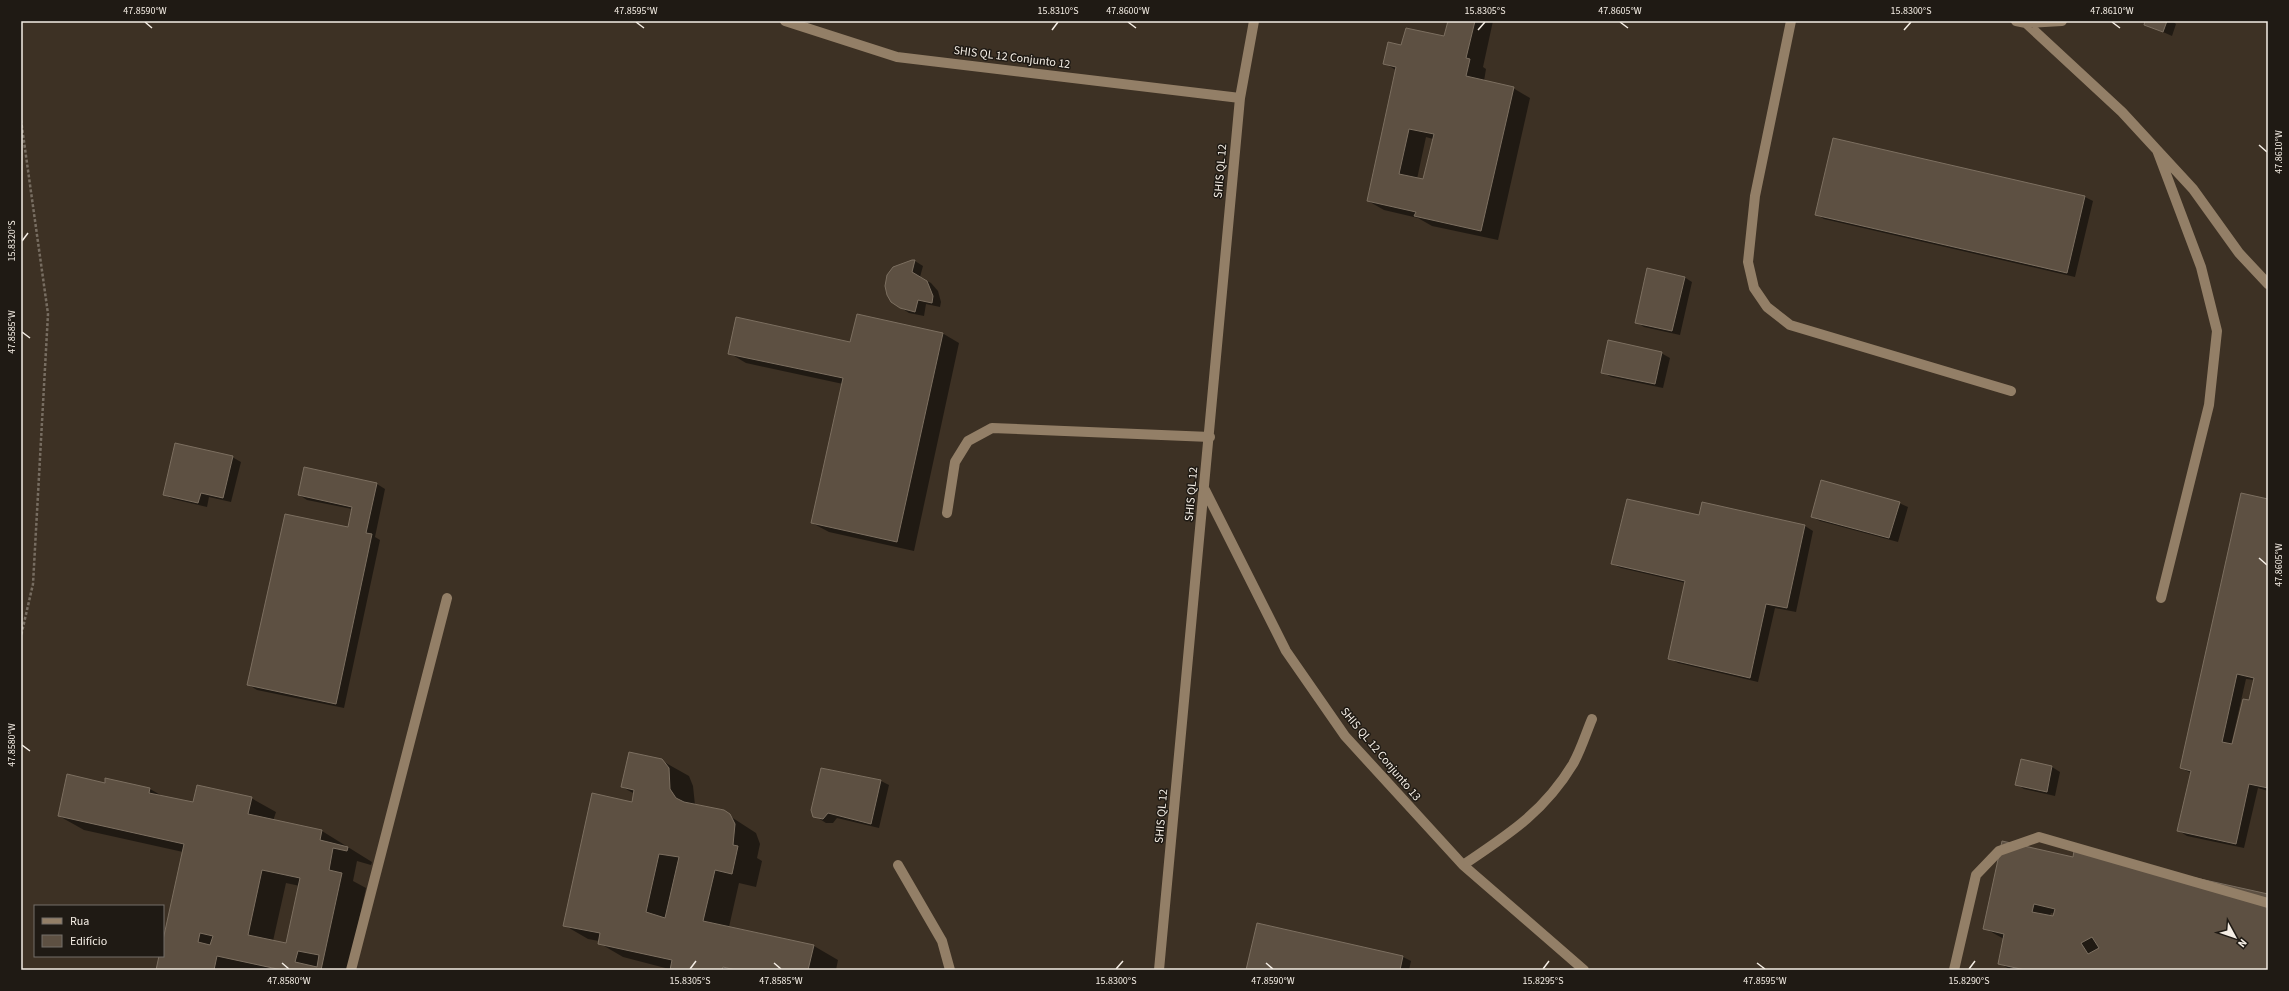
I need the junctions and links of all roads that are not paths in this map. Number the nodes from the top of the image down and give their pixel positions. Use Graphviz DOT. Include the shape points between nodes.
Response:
graph roads {
  1 [pos="785,21"];
  2 [pos="1254,21"];
  3 [pos="1791,21"];
  4 [pos="2062,21"];
  5 [pos="2021,22"];
  6 [pos="1240,98"];
  7 [pos="2157,150"];
  8 [pos="2268,284"];
  9 [pos="2011,391"];
  10 [pos="1210,437"];
  11 [pos="1205,490"];
  12 [pos="947,514"];
  13 [pos="447,598"];
  14 [pos="2161,598"];
  15 [pos="1592,718"];
  16 [pos="898,865"];
  17 [pos="1463,865"];
  18 [pos="2268,903"];
  19 [pos="350,970"];
  20 [pos="950,970"];
  21 [pos="1159,970"];
  22 [pos="1584,970"];
  23 [pos="1954,970"];
  1 -- 6 [label="street, SHIS QL 12 Conjunto 12" via="897,56"];
  2 -- 6 [label="street, SHIS QL 12"];
  3 -- 9 [label="street" via="1755,196 1748,262 1754,288 1767,307 1790,325"];
  4 -- 5 [label="street"];
  5 -- 7 [label="street" via="2122,112"];
  6 -- 10 [label="street, SHIS QL 12"];
  7 -- 8 [label="street" via="2193,189 2239,252"];
  7 -- 14 [label="street" via="2201,267 2217,331 2210,405"];
  10 -- 11 [label="street, SHIS QL 12"];
  10 -- 12 [label="street" via="992,428 968,441 955,462"];
  11 -- 17 [label="street, SHIS QL 12 Conjunto 13" via="1286,651 1345,736"];
  11 -- 21 [label="street, SHIS QL 12"];
  13 -- 19 [label="street"];
  15 -- 17 [label="street" via="1574,763 1546,802 1519,828"];
  16 -- 20 [label="street" via="942,941"];
  17 -- 22 [label="street, SHIS QL 12 Conjunto 13"];
  18 -- 23 [label="street" via="2039,837 1999,851 1976,875"];
}
